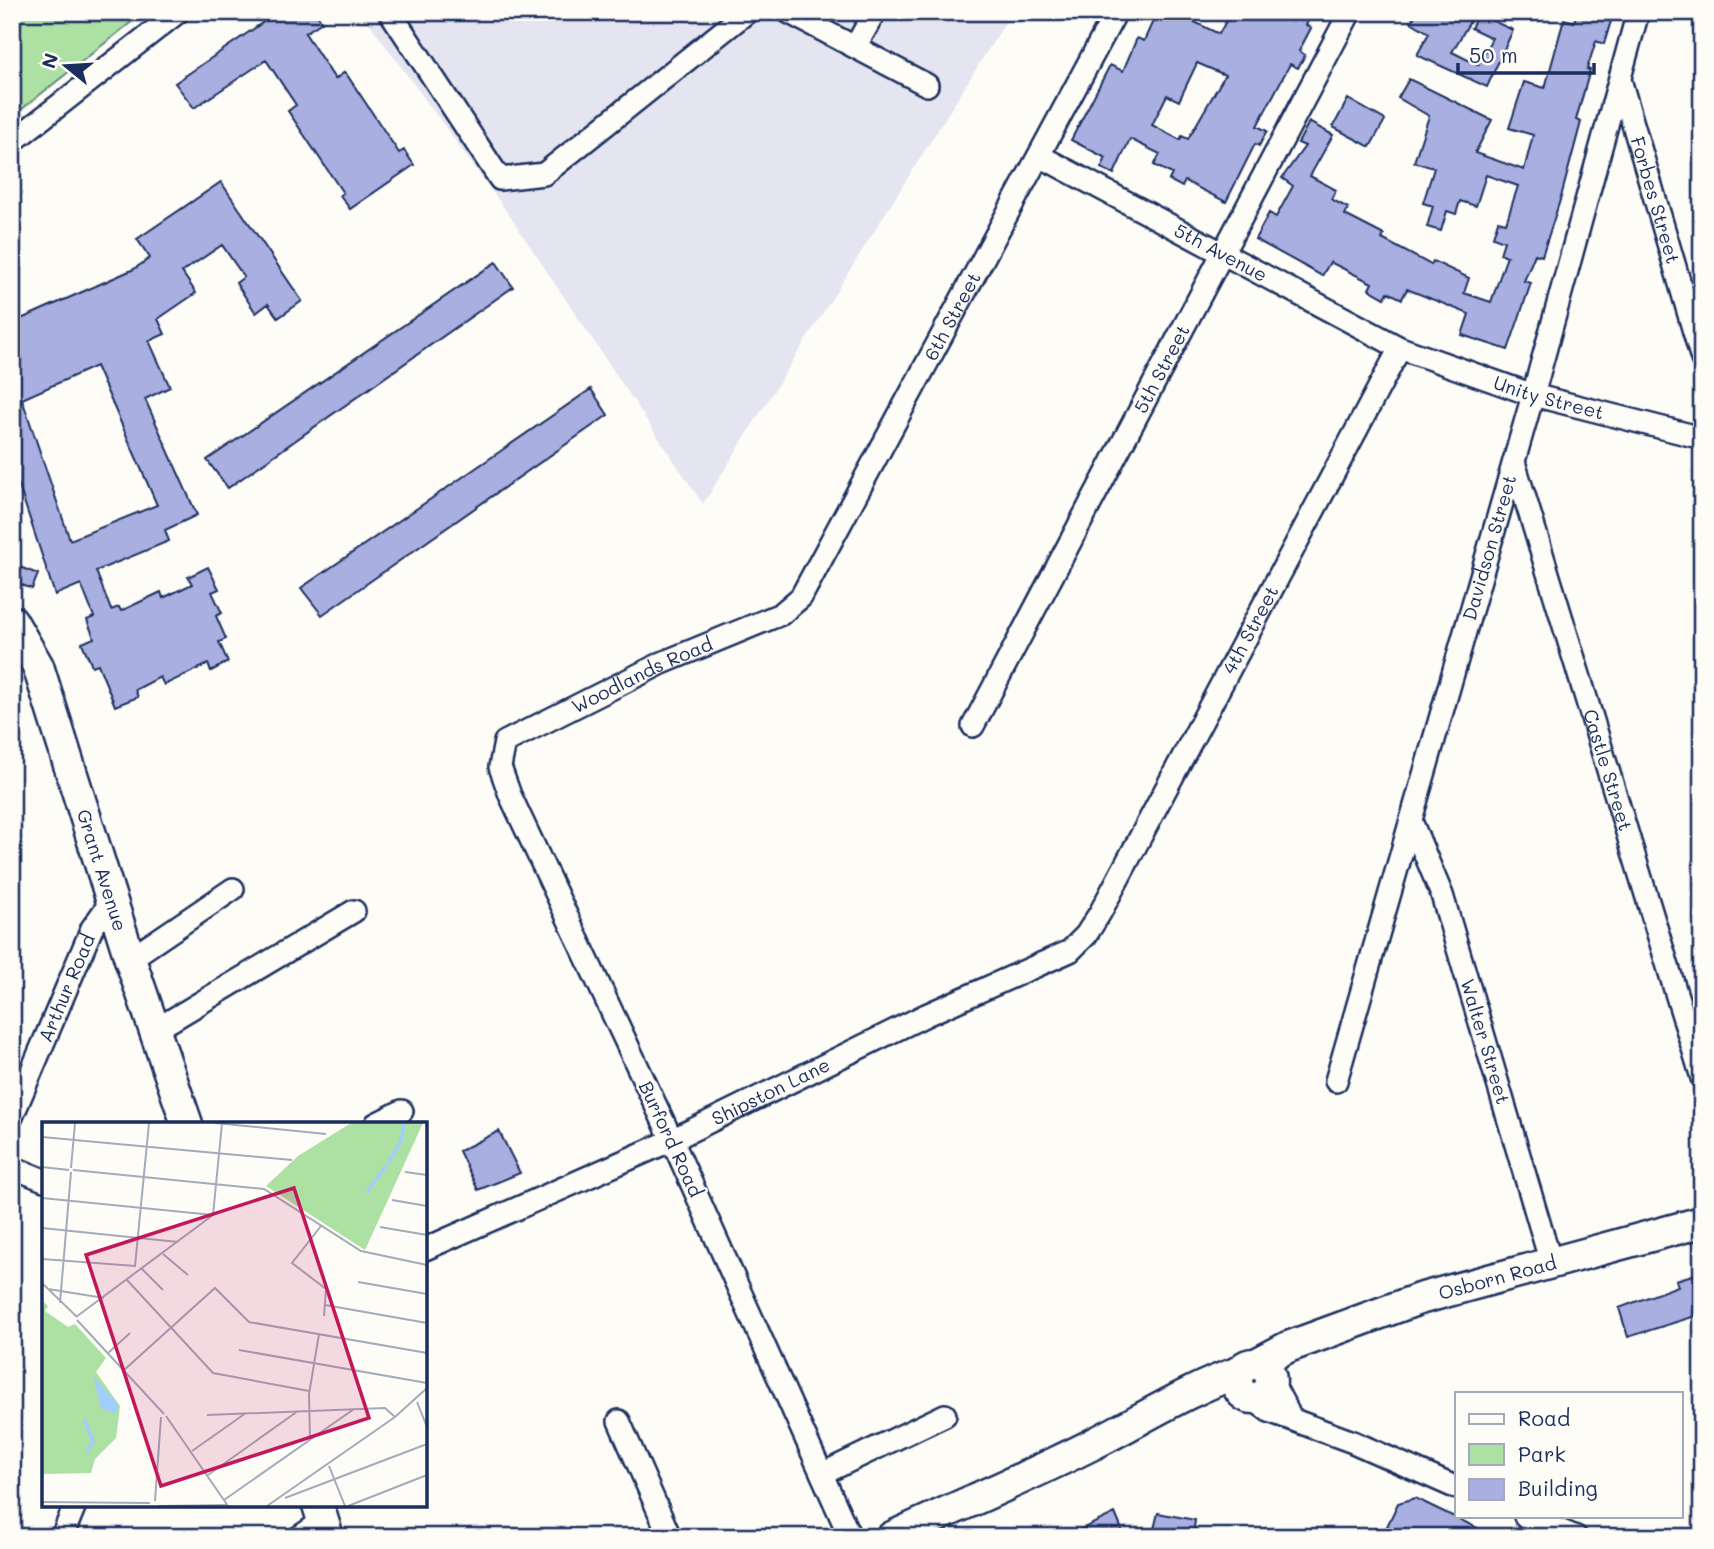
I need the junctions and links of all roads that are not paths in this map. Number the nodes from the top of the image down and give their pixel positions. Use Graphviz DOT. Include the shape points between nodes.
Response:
graph roads {
  1 [pos="178,12"];
  2 [pos="390,12"];
  3 [pos="747,12"];
  4 [pos="788,12"];
  5 [pos="875,12"];
  6 [pos="1116,12"];
  7 [pos="1350,12"];
  8 [pos="1638,12"];
  9 [pos="855,47"];
  10 [pos="1621,83"];
  11 [pos="927,85"];
  12 [pos="12,142"];
  13 [pos="1040,156"];
  14 [pos="1222,254"];
  15 [pos="1399,348"];
  16 [pos="1702,359"];
  17 [pos="1533,395"];
  18 [pos="1702,438"];
  19 [pos="1514,462"];
  20 [pos="781,614"];
  21 [pos="12,621"];
  22 [pos="973,726"];
  23 [pos="505,742"];
  24 [pos="1411,821"];
  25 [pos="233,889"];
  26 [pos="111,900"];
  27 [pos="354,911"];
  28 [pos="1100,913"];
  29 [pos="130,959"];
  30 [pos="155,1030"];
  31 [pos="1702,1078"];
  32 [pos="1336,1081"];
  33 [pos="402,1111"];
  34 [pos="12,1117"];
  35 [pos="186,1122"];
  36 [pos="380,1122"];
  37 [pos="672,1140"];
  38 [pos="12,1167"];
  39 [pos="42,1179"];
  40 [pos="1702,1222"];
  41 [pos="427,1248"];
  42 [pos="1551,1263"];
  43 [pos="1256,1381"];
  44 [pos="945,1415"];
  45 [pos="619,1421"];
  46 [pos="822,1474"];
  47 [pos="1455,1487"];
  48 [pos="74,1507"];
  49 [pos="1530,1518"];
  50 [pos="62,1537"];
  51 [pos="670,1537"];
  52 [pos="850,1537"];
  53 [pos="892,1537"];
  54 [pos="1576,1537"];
  1 -- 12 [label="street"];
  2 -- 3 [label="street" via="500,179 544,174"];
  4 -- 9 [label="street"];
  5 -- 9 [label="street"];
  6 -- 13 [label="street, 6th Street"];
  7 -- 14 [label="street, 5th Street"];
  8 -- 10 [label="street, Davidson Street"];
  9 -- 11 [label="street"];
  10 -- 16 [label="street, Forbes Street"];
  10 -- 17 [label="street, Davidson Street" via="1582,207"];
  13 -- 14 [label="street, 5th Avenue"];
  13 -- 20 [label="street, 6th Street" via="815,576 801,597"];
  14 -- 15 [label="street, 5th Avenue"];
  14 -- 22 [label="street, 5th Street"];
  15 -- 17 [label="street, Unity Street"];
  15 -- 28 [label="street, 4th Street"];
  17 -- 18 [label="street, Unity Street"];
  17 -- 19 [label="street, Davidson Street"];
  19 -- 24 [label="street, Davidson Street"];
  19 -- 31 [label="street, Castle Street"];
  20 -- 23 [label="street, Woodlands Road" via="662,663"];
  21 -- 26 [label="street, Grant Avenue" via="38,666"];
  23 -- 37 [label="street, Burford Road" via="502,776"];
  24 -- 32 [label="street, Davidson Street"];
  24 -- 42 [label="street, Walter Street" via="1442,895"];
  25 -- 29 [label="street"];
  26 -- 29 [label="street, Grant Avenue"];
  26 -- 34 [label="street, Arthur Road" via="92,928"];
  27 -- 30 [label="street"];
  28 -- 37 [label="street, Shipston Lane" via="1070,951 1052,961 926,1015"];
  29 -- 30 [label="street, Grant Avenue"];
  30 -- 35 [label="street, Grant Avenue"];
  33 -- 36 [label="street"];
  37 -- 41 [label="street, Shipston Lane"];
  37 -- 46 [label="street, Burford Road"];
  38 -- 39 [label="street"];
  40 -- 42 [label="street, Osborn Road"];
  42 -- 43 [label="street, Osborn Road" via="1419,1299 1277,1352"];
  43 -- 47 [label="street" via="1291,1418"];
  43 -- 53 [label="street, Osborn Road" via="1191,1390 1072,1454"];
  44 -- 46 [label="street"];
  45 -- 51 [label="street"];
  46 -- 52 [label="street, Burford Road"];
  48 -- 50 [label="street"];
  49 -- 54 [label="street"];
}
